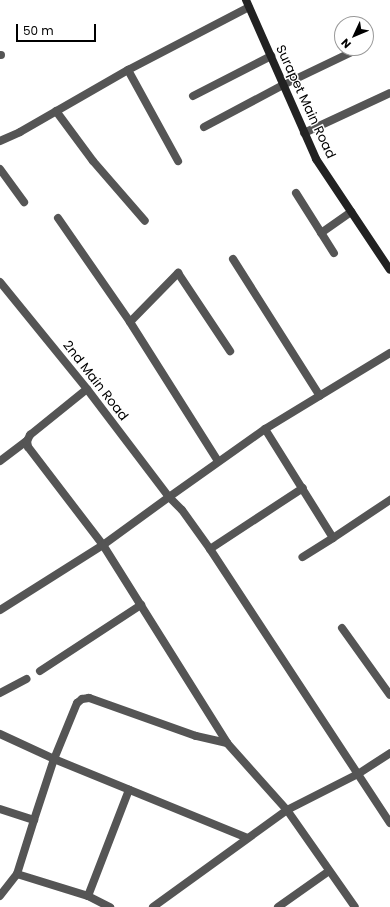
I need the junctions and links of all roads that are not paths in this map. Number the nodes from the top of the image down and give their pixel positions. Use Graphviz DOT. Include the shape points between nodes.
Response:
graph roads {
  1 [pos="248,3"];
  2 [pos="271,56"];
  3 [pos="343,56"];
  4 [pos="128,70"];
  5 [pos="283,85"];
  6 [pos="390,93"];
  7 [pos="194,96"];
  8 [pos="56,110"];
  9 [pos="204,126"];
  10 [pos="304,133"];
  11 [pos="0,141"];
  12 [pos="178,161"];
  13 [pos="0,169"];
  14 [pos="296,193"];
  15 [pos="24,202"];
  16 [pos="351,212"];
  17 [pos="58,218"];
  18 [pos="145,221"];
  19 [pos="321,233"];
  20 [pos="334,253"];
  21 [pos="232,258"];
  22 [pos="390,270"];
  23 [pos="0,282"];
  24 [pos="130,322"];
  25 [pos="230,351"];
  26 [pos="390,353"];
  27 [pos="87,389"];
  28 [pos="320,396"];
  29 [pos="265,429"];
  30 [pos="27,441"];
  31 [pos="0,461"];
  32 [pos="218,462"];
  33 [pos="303,488"];
  34 [pos="169,497"];
  35 [pos="390,500"];
  36 [pos="333,538"];
  37 [pos="103,545"];
  38 [pos="210,549"];
  39 [pos="302,557"];
  40 [pos="141,605"];
  41 [pos="0,610"];
  42 [pos="342,628"];
  43 [pos="40,671"];
  44 [pos="26,679"];
  45 [pos="0,693"];
  46 [pos="390,695"];
  47 [pos="0,734"];
  48 [pos="227,742"];
  49 [pos="390,753"];
  50 [pos="54,759"];
  51 [pos="358,774"];
  52 [pos="129,790"];
  53 [pos="0,809"];
  54 [pos="287,810"];
  55 [pos="34,820"];
  56 [pos="390,823"];
  57 [pos="248,838"];
  58 [pos="330,871"];
  59 [pos="17,874"];
  60 [pos="0,896"];
  61 [pos="88,896"];
  62 [pos="110,907"];
  63 [pos="153,907"];
  64 [pos="278,907"];
  65 [pos="355,907"];
  1 -- 2 [label="main road, Surapet Main Road"];
  1 -- 4 [label="street"];
  2 -- 5 [label="main road, Surapet Main Road"];
  2 -- 7 [label="street"];
  3 -- 5 [label="street"];
  4 -- 8 [label="street"];
  4 -- 12 [label="street"];
  5 -- 9 [label="street"];
  5 -- 10 [label="main road, Surapet Main Road"];
  6 -- 10 [label="street"];
  8 -- 11 [label="street"];
  8 -- 18 [label="street" via="93,161"];
  10 -- 16 [label="main road, Surapet Main Road" via="316,159"];
  13 -- 15 [label="street"];
  14 -- 19 [label="street"];
  16 -- 19 [label="street"];
  16 -- 22 [label="main road, Surapet Main Road"];
  17 -- 24 [label="street"];
  19 -- 20 [label="street"];
  21 -- 28 [label="street"];
  23 -- 27 [label="street, 2nd Main Road"];
  24 -- 25 [label="street" via="178,273"];
  24 -- 32 [label="street"];
  26 -- 28 [label="street"];
  27 -- 30 [label="street" via="30,435"];
  27 -- 34 [label="street, 2nd Main Road"];
  28 -- 29 [label="street"];
  29 -- 32 [label="street"];
  29 -- 33 [label="street"];
  30 -- 31 [label="street"];
  30 -- 37 [label="street" via="28,447"];
  32 -- 34 [label="street"];
  33 -- 36 [label="street"];
  33 -- 38 [label="street"];
  34 -- 37 [label="street"];
  34 -- 38 [label="street, 2nd Main Road" via="182,510"];
  35 -- 36 [label="street"];
  36 -- 39 [label="street"];
  37 -- 40 [label="street"];
  37 -- 41 [label="street"];
  38 -- 51 [label="street, 2nd Main Road"];
  40 -- 43 [label="street"];
  40 -- 48 [label="street"];
  42 -- 46 [label="street"];
  44 -- 45 [label="street"];
  47 -- 50 [label="street"];
  48 -- 50 [label="street" via="196,736 89,698 77,703"];
  48 -- 54 [label="street"];
  49 -- 51 [label="street"];
  50 -- 52 [label="street"];
  50 -- 55 [label="street"];
  51 -- 54 [label="street"];
  51 -- 56 [label="street, 2nd Main Road"];
  52 -- 57 [label="street"];
  52 -- 61 [label="street"];
  53 -- 55 [label="street"];
  54 -- 57 [label="street"];
  54 -- 58 [label="street"];
  55 -- 59 [label="street"];
  57 -- 63 [label="street"];
  58 -- 64 [label="street"];
  58 -- 65 [label="street"];
  59 -- 60 [label="street"];
  59 -- 61 [label="street"];
  61 -- 62 [label="street"];
}
